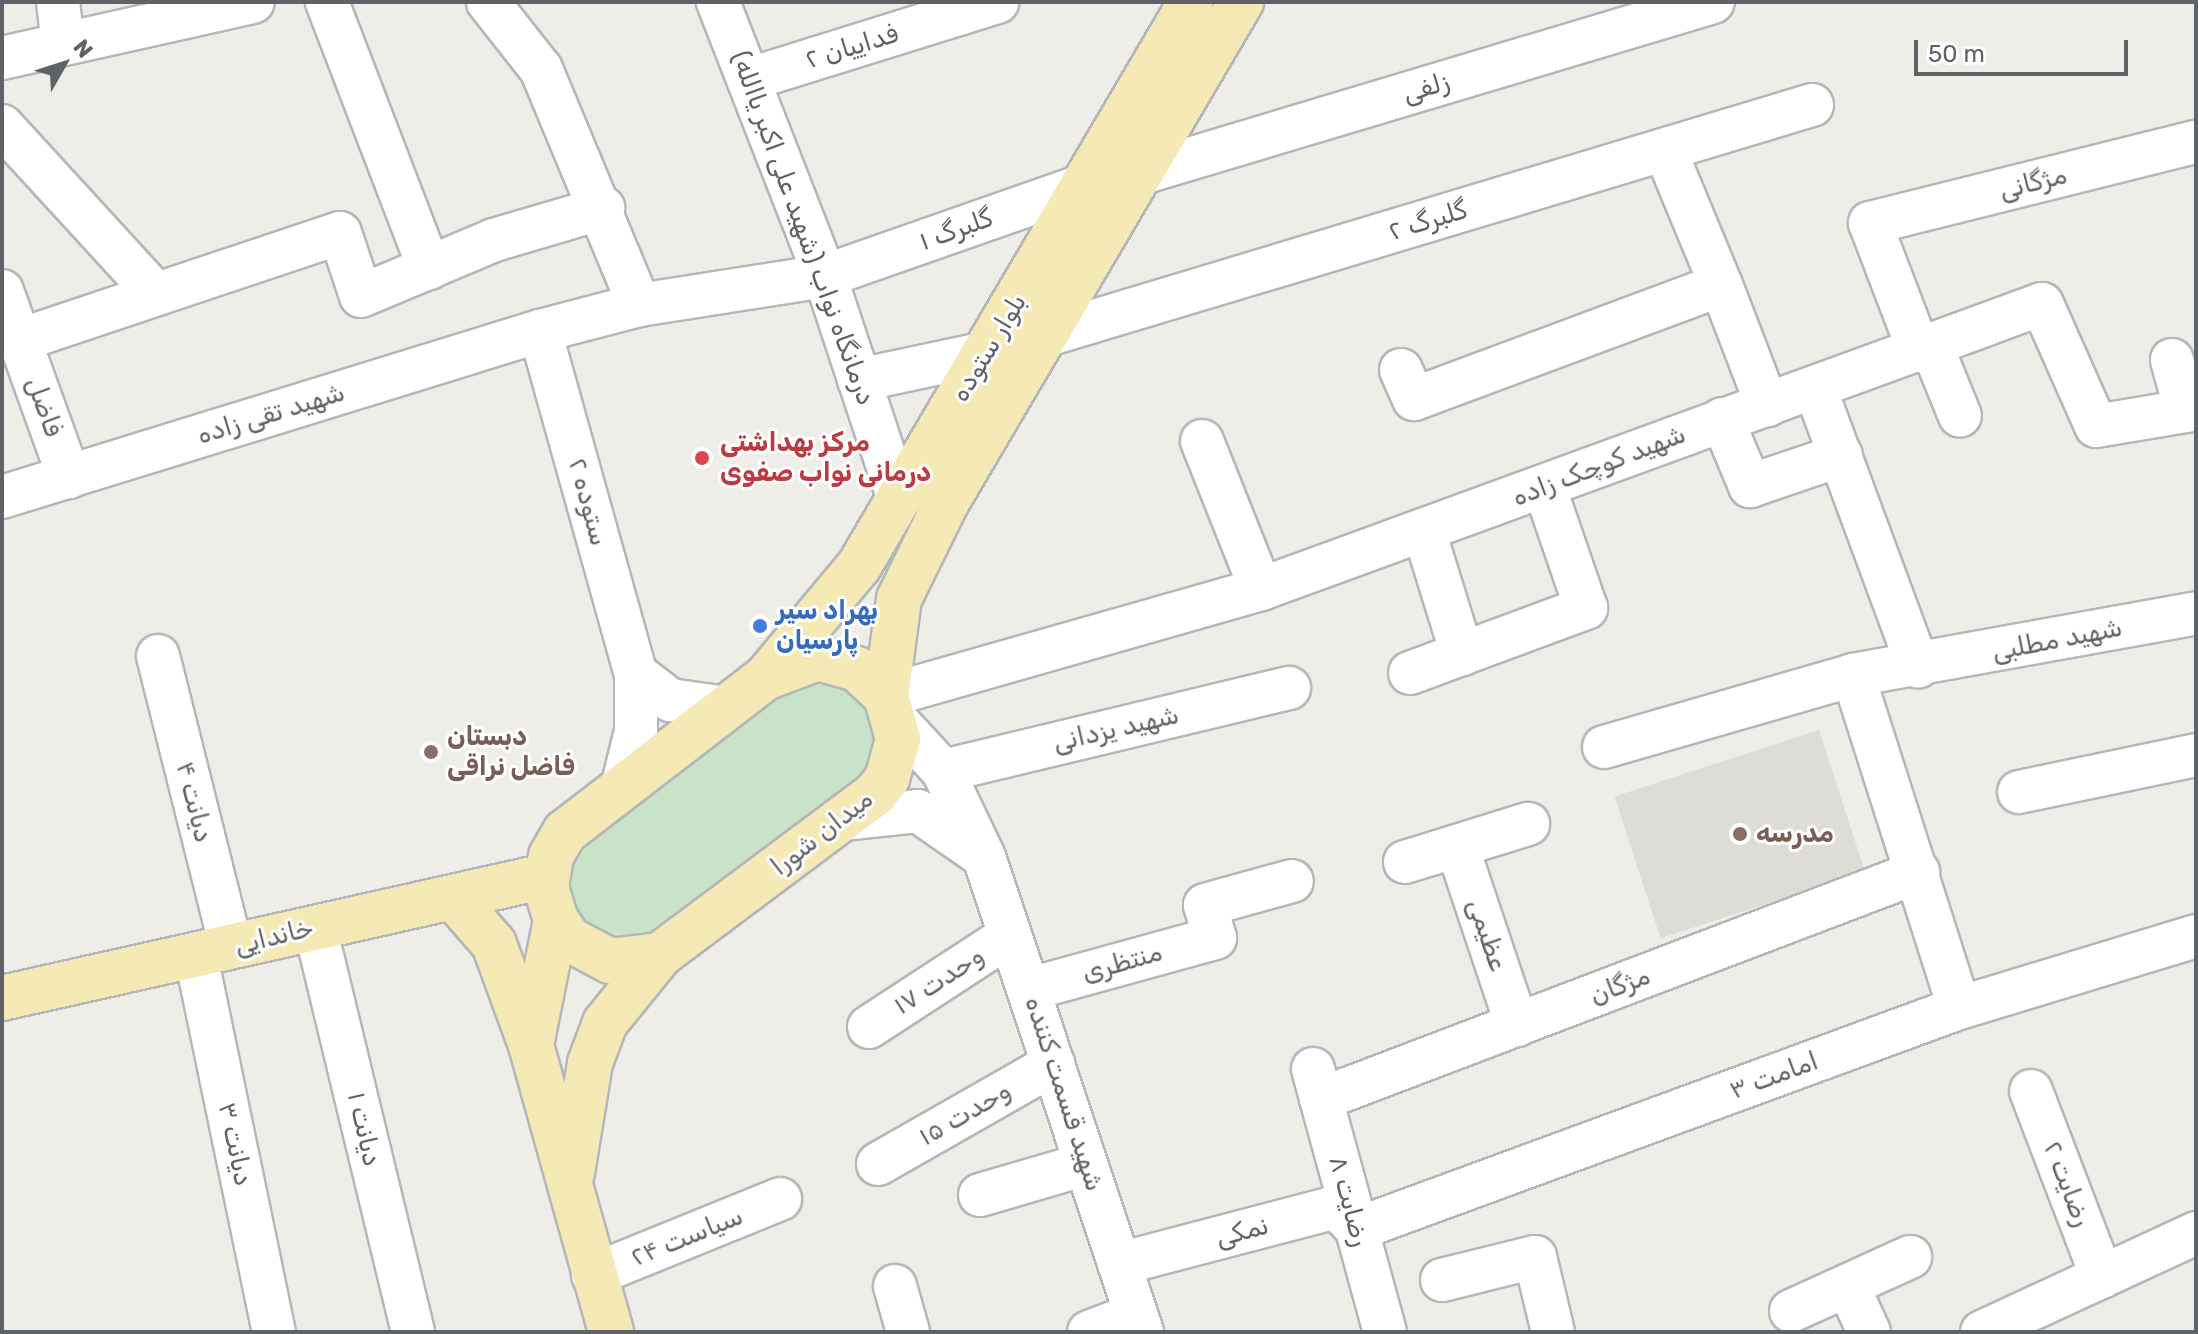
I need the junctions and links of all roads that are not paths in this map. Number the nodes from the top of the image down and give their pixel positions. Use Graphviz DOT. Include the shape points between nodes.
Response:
graph roads {
  1 [pos="58,2"];
  2 [pos="327,2"];
  3 [pos="488,2"];
  4 [pos="718,2"];
  5 [pos="997,2"];
  6 [pos="1191,2"];
  7 [pos="1241,2"];
  8 [pos="1713,2"];
  9 [pos="242,3"];
  10 [pos="63,44"];
  11 [pos="2,58"];
  12 [pos="753,78"];
  13 [pos="1812,105"];
  14 [pos="2,126"];
  15 [pos="2196,142"];
  16 [pos="1665,150"];
  17 [pos="1139,174"];
  18 [pos="1087,184"];
  19 [pos="603,208"];
  20 [pos="429,268"];
  21 [pos="825,276"];
  22 [pos="1721,285"];
  23 [pos="2,291"];
  24 [pos="153,291"];
  25 [pos="639,305"];
  26 [pos="540,331"];
  27 [pos="1044,336"];
  28 [pos="20,340"];
  29 [pos="1926,349"];
  30 [pos="986,353"];
  31 [pos="2172,360"];
  32 [pos="1401,370"];
  33 [pos="859,380"];
  34 [pos="1815,388"];
  35 [pos="1767,405"];
  36 [pos="1960,416"];
  37 [pos="1722,419"];
  38 [pos="1202,441"];
  39 [pos="1841,455"];
  40 [pos="69,477"];
  41 [pos="1544,486"];
  42 [pos="2,497"];
  43 [pos="899,500"];
  44 [pos="1424,531"];
  45 [pos="1261,589"];
  46 [pos="2196,613"];
  47 [pos="1462,654"];
  48 [pos="158,656"];
  49 [pos="1918,667"];
  50 [pos="1410,673"];
  51 [pos="636,674"];
  52 [pos="1853,675"];
  53 [pos="765,678"];
  54 [pos="1289,688"];
  55 [pos="726,708"];
  56 [pos="891,708"];
  57 [pos="1604,747"];
  58 [pos="2196,755"];
  59 [pos="943,771"];
  60 [pos="622,788"];
  61 [pos="2019,792"];
  62 [pos="843,819"];
  63 [pos="1528,824"];
  64 [pos="1457,846"];
  65 [pos="984,857"];
  66 [pos="1405,862"];
  67 [pos="1918,872"];
  68 [pos="546,876"];
  69 [pos="1292,881"];
  70 [pos="453,897"];
  71 [pos="556,920"];
  72 [pos="315,927"];
  73 [pos="1010,935"];
  74 [pos="2196,936"];
  75 [pos="214,952"];
  76 [pos="660,955"];
  77 [pos="1030,989"];
  78 [pos="2,998"];
  79 [pos="1959,1008"];
  80 [pos="1517,1025"];
  81 [pos="869,1027"];
  82 [pos="531,1045"];
  83 [pos="1053,1064"];
  84 [pos="1317,1084"];
  85 [pos="2031,1091"];
  86 [pos="878,1164"];
  87 [pos="1086,1164"];
  88 [pos="569,1192"];
  89 [pos="980,1195"];
  90 [pos="780,1199"];
  91 [pos="1357,1229"];
  92 [pos="2196,1233"];
  93 [pos="1910,1257"];
  94 [pos="1119,1264"];
  95 [pos="593,1275"];
  96 [pos="2102,1277"];
  97 [pos="1442,1280"];
  98 [pos="895,1286"];
  99 [pos="1848,1286"];
  100 [pos="1791,1311"];
  101 [pos="1139,1323"];
  102 [pos="274,1332"];
  103 [pos="413,1332"];
  104 [pos="611,1332"];
  105 [pos="908,1332"];
  106 [pos="1089,1332"];
  107 [pos="1385,1332"];
  108 [pos="1553,1332"];
  109 [pos="1869,1332"];
  110 [pos="1982,1332"];
  1 -- 10 [label="street"];
  2 -- 20 [label="street"];
  3 -- 19 [label="street" via="541,69"];
  4 -- 12 [label="street, درمانگاه نواب (شهید علی اکبر یاالله)"];
  5 -- 12 [label="street, فداییان ۲"];
  6 -- 18 [label="main road, بلوار ستوده"];
  7 -- 17 [label="main road, بلوار ستوده"];
  8 -- 17 [label="street, زلفی"];
  9 -- 10 [label="street"];
  10 -- 11 [label="street"];
  12 -- 21 [label="street, درمانگاه نواب (شهید علی اکبر یاالله)"];
  13 -- 16 [label="street, گلبرگ ۲"];
  14 -- 24 [label="street"];
  15 -- 29 [label="street, مژگانی" via="1870,223"];
  16 -- 22 [label="street"];
  16 -- 27 [label="street, گلبرگ ۲"];
  17 -- 27 [label="main road, بلوار ستوده"];
  18 -- 21 [label="street, گلبرگ ۱"];
  18 -- 30 [label="main road, بلوار ستوده"];
  19 -- 20 [label="street"];
  19 -- 25 [label="street"];
  20 -- 24 [label="street" via="361,296 340,233"];
  21 -- 25 [label="street, گلبرگ ۱"];
  21 -- 33 [label="street, درمانگاه نواب (شهید علی اکبر یاالله)"];
  22 -- 32 [label="street" via="1414,399"];
  22 -- 35 [label="street"];
  23 -- 28 [label="street, فاضل"];
  24 -- 28 [label="street"];
  25 -- 26 [label="street, شهید تقی زاده"];
  26 -- 40 [label="street, شهید تقی زاده"];
  26 -- 51 [label="street, ستوده ۲"];
  27 -- 56 [label="main road, بلوار ستوده" via="945,505 899,599"];
  28 -- 40 [label="street, فاضل"];
  29 -- 31 [label="street, شهید کوچک زاده" via="2042,304 2096,426 2186,411"];
  29 -- 34 [label="street, شهید کوچک زاده"];
  29 -- 36 [label="street"];
  30 -- 33 [label="street"];
  30 -- 43 [label="main road, بلوار ستوده"];
  33 -- 43 [label="street, درمانگاه نواب (شهید علی اکبر یاالله)"];
  34 -- 35 [label="street, شهید کوچک زاده"];
  34 -- 39 [label="street"];
  35 -- 37 [label="street, شهید کوچک زاده"];
  37 -- 39 [label="street" via="1750,486"];
  37 -- 41 [label="street, شهید کوچک زاده"];
  38 -- 45 [label="street"];
  39 -- 49 [label="street"];
  40 -- 42 [label="street, شهید تقی زاده"];
  41 -- 44 [label="street, شهید کوچک زاده"];
  41 -- 47 [label="street" via="1586,608"];
  43 -- 53 [label="main road, بلوار ستوده" via="859,566"];
  44 -- 45 [label="street, شهید کوچک زاده"];
  44 -- 47 [label="street"];
  45 -- 56 [label="street, شهید کوچک زاده"];
  46 -- 49 [label="street, شهید مطلبی"];
  47 -- 50 [label="street"];
  48 -- 75 [label="street, دیانت ۴"];
  49 -- 52 [label="street, شهید مطلبی"];
  51 -- 55 [label="street" via="670,700"];
  51 -- 60 [label="street, ستوده ۲" via="636,731"];
  52 -- 57 [label="street, شهید مطلبی"];
  52 -- 67 [label="street"];
  53 -- 55 [label="main road"];
  53 -- 56 [label="main road" via="797,661 838,661 873,680"];
  54 -- 59 [label="street, شهید یزدانی"];
  55 -- 60 [label="main road"];
  56 -- 59 [label="street, شهید قسمت کننده"];
  56 -- 62 [label="main road, میدان شورا" via="898,739 887,779"];
  58 -- 61 [label="street"];
  59 -- 65 [label="street, شهید قسمت کننده"];
  60 -- 68 [label="main road" via="565,832"];
  62 -- 65 [label="street" via="918,811"];
  62 -- 76 [label="main road, میدان شورا"];
  63 -- 64 [label="street"];
  64 -- 66 [label="street"];
  64 -- 80 [label="street, عظیمی"];
  65 -- 73 [label="street, شهید قسمت کننده"];
  67 -- 79 [label="street"];
  67 -- 80 [label="street, مژگان"];
  68 -- 70 [label="main road, خاندایی"];
  68 -- 71 [label="main road"];
  69 -- 77 [label="street, منتظری" via="1205,905 1215,938"];
  70 -- 72 [label="main road, خاندایی"];
  70 -- 82 [label="main road" via="494,944"];
  71 -- 76 [label="main road, میدان شورا" via="569,939 610,961"];
  71 -- 82 [label="main road"];
  72 -- 75 [label="main road, خاندایی"];
  72 -- 103 [label="street, دیانت ۱"];
  73 -- 77 [label="street, شهید قسمت کننده"];
  73 -- 81 [label="street, وحدت ۱۷"];
  74 -- 79 [label="street, امامت ۳"];
  75 -- 78 [label="main road, خاندایی"];
  75 -- 102 [label="street, دیانت ۳"];
  76 -- 88 [label="main road" via="605,1023 590,1063"];
  77 -- 83 [label="street, شهید قسمت کننده"];
  79 -- 91 [label="street, امامت ۳"];
  80 -- 84 [label="street, مژگان"];
  82 -- 88 [label="main road"];
  83 -- 86 [label="street, وحدت ۱۵"];
  83 -- 87 [label="street, شهید قسمت کننده"];
  84 -- 91 [label="street, رضایت ۸"];
  85 -- 96 [label="street, رضایت ۲"];
  87 -- 89 [label="street"];
  87 -- 94 [label="street, شهید قسمت کننده"];
  88 -- 95 [label="main road"];
  90 -- 95 [label="street, سیاست ۲۴"];
  91 -- 94 [label="street, نمکی" via="1336,1207"];
  91 -- 107 [label="street, رضایت ۸"];
  92 -- 96 [label="street"];
  93 -- 99 [label="street"];
  94 -- 101 [label="street, شهید قسمت کننده"];
  95 -- 104 [label="main road"];
  96 -- 110 [label="street"];
  97 -- 108 [label="street" via="1535,1257"];
  98 -- 105 [label="street"];
  99 -- 100 [label="street"];
  99 -- 109 [label="street"];
  101 -- 106 [label="street"];
}
